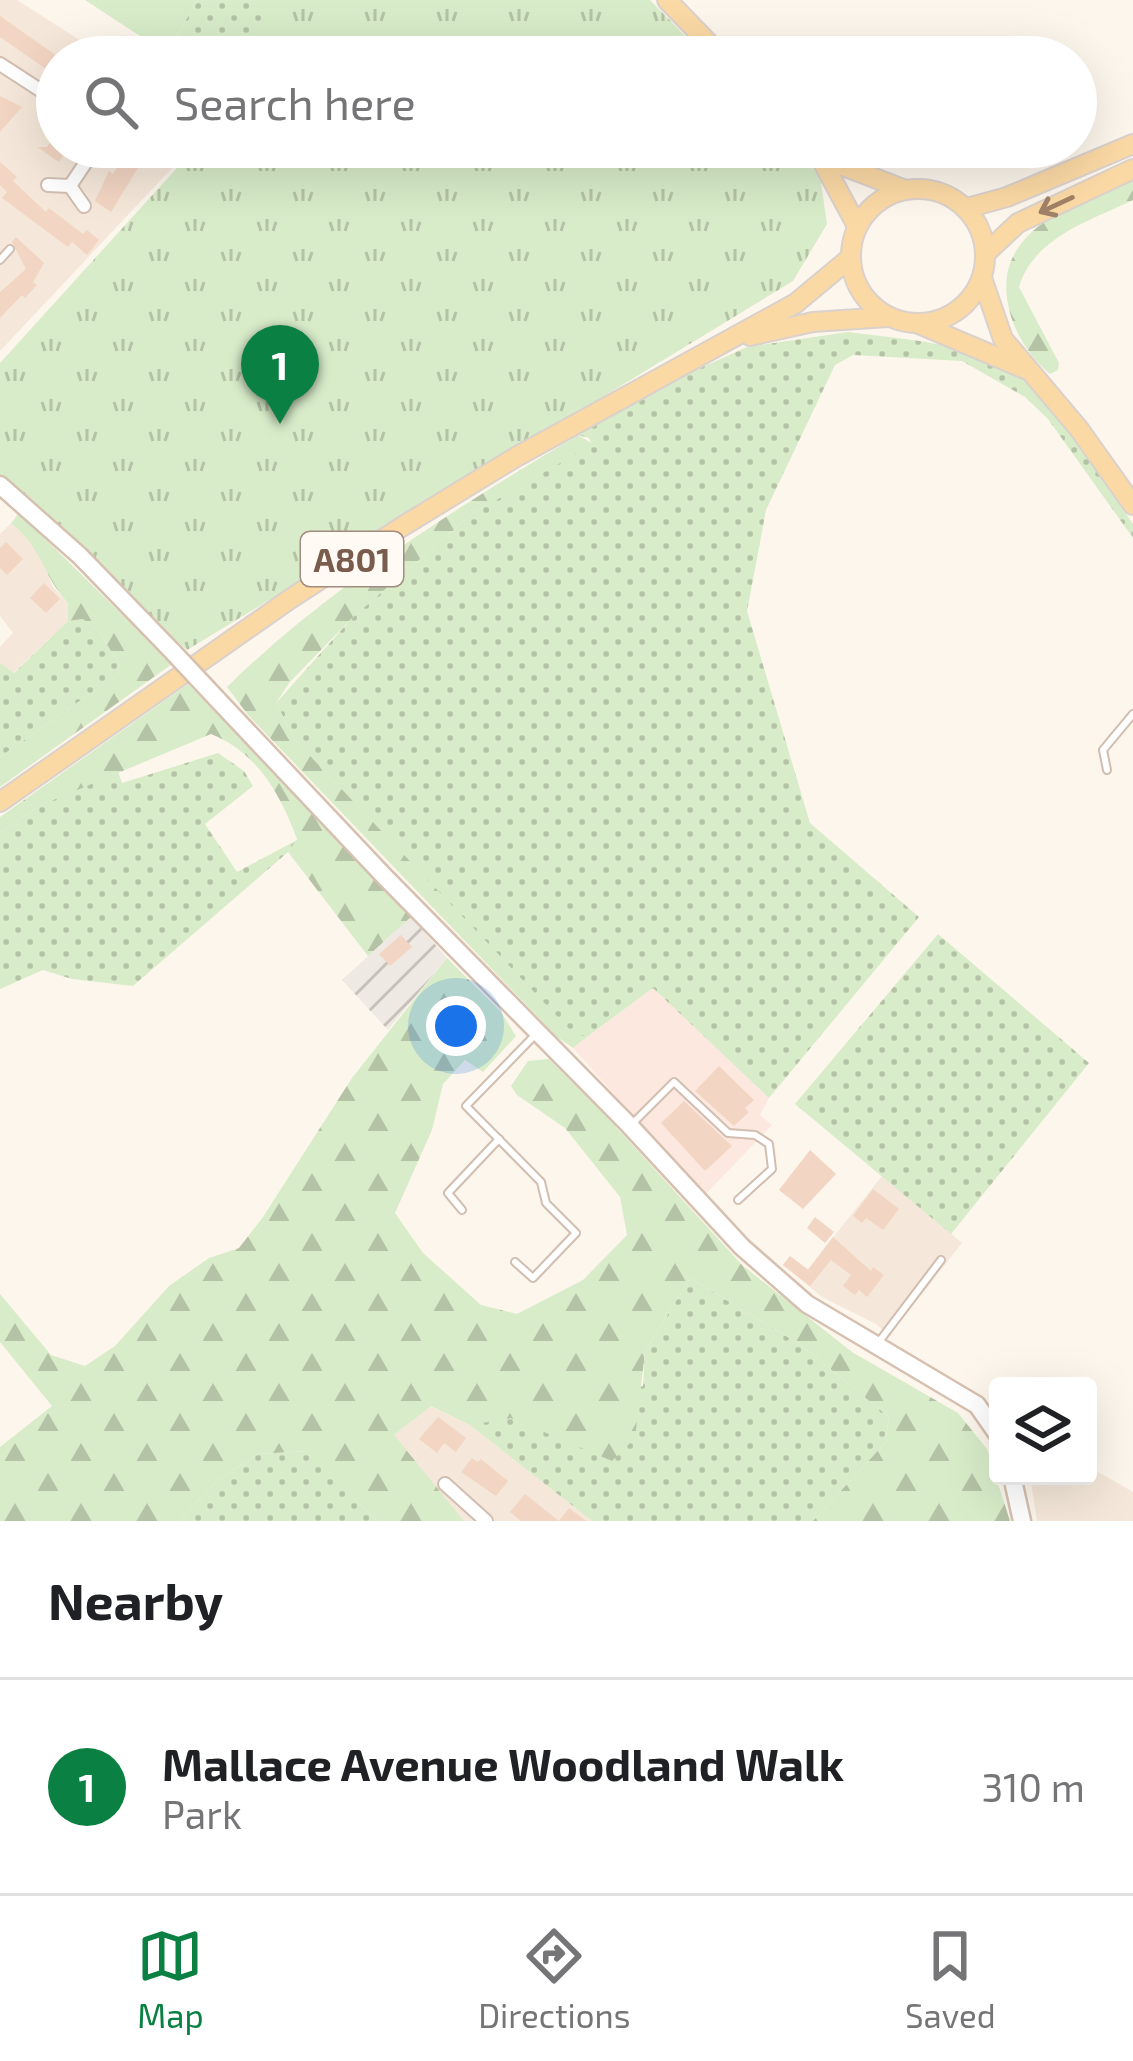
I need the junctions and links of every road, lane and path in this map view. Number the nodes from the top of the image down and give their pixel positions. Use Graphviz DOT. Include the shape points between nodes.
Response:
graph roads {
  1 [pos="667,0"];
  2 [pos="702,36"];
  3 [pos="0,65"];
  4 [pos="36,88"];
  5 [pos="1133,144"];
  6 [pos="1097,159"];
  7 [pos="82,168"];
  8 [pos="824,168"];
  9 [pos="853,168"];
  10 [pos="1076,168"];
  11 [pos="1133,169"];
  12 [pos="48,185"];
  13 [pos="70,186"];
  14 [pos="903,189"];
  15 [pos="83,206"];
  16 [pos="967,208"];
  17 [pos="857,226"];
  18 [pos="10,249"];
  19 [pos="986,254"];
  20 [pos="850,258"];
  21 [pos="0,260"];
  22 [pos="982,278"];
  23 [pos="888,317"];
  24 [pos="919,324"];
  25 [pos="722,343"];
  26 [pos="1029,371"];
  27 [pos="0,485"];
  28 [pos="1133,505"];
  29 [pos="1133,714"];
  30 [pos="1107,770"];
  31 [pos="0,802"];
  32 [pos="538,1032"];
  33 [pos="630,1126"];
  34 [pos="499,1138"];
  35 [pos="738,1199"];
  36 [pos="461,1210"];
  37 [pos="941,1260"];
  38 [pos="515,1262"];
  39 [pos="876,1346"];
  40 [pos="989,1423"];
  41 [pos="445,1484"];
  42 [pos="1014,1485"];
  43 [pos="486,1521"];
  44 [pos="1022,1521"];
  1 -- 2 [label="main road"];
  3 -- 4 [label="street"];
  5 -- 6 [label="main road"];
  7 -- 13 [label="street"];
  8 -- 17 [label="main road"];
  9 -- 14 [label="main road"];
  10 -- 16 [label="main road"];
  11 -- 19 [label="main road, one-way" via="1018,223"];
  12 -- 13 [label="street"];
  13 -- 15 [label="street"];
  14 -- 16 [label="main road" via="944,193"];
  14 -- 17 [label="main road" via="871,207"];
  16 -- 19 [label="main road"];
  17 -- 20 [label="main road"];
  18 -- 21 [label="lane"];
  19 -- 22 [label="main road"];
  20 -- 23 [label="main road" via="860,291"];
  20 -- 25 [label="main road, A801" via="796,303"];
  22 -- 24 [label="main road" via="956,312"];
  22 -- 26 [label="main road" via="1003,339"];
  23 -- 24 [label="main road"];
  23 -- 25 [label="main road, A801" via="813,322"];
  24 -- 26 [label="main road"];
  25 -- 31 [label="main road, A801" via="384,538"];
  26 -- 28 [label="main road"];
  27 -- 32 [label="main road, bridge" via="80,556"];
  29 -- 30 [label="lane" via="1103,750"];
  32 -- 33 [label="main road"];
  32 -- 34 [label="lane" via="466,1106"];
  33 -- 35 [label="lane" via="674,1082 728,1133 769,1144 772,1169"];
  33 -- 39 [label="main road" via="742,1247 807,1304"];
  34 -- 36 [label="lane" via="448,1193"];
  34 -- 38 [label="lane" via="576,1233 533,1278"];
  37 -- 39 [label="lane"];
  39 -- 40 [label="main road" via="977,1406"];
  41 -- 43 [label="street"];
  42 -- 44 [label="main road"];
}
